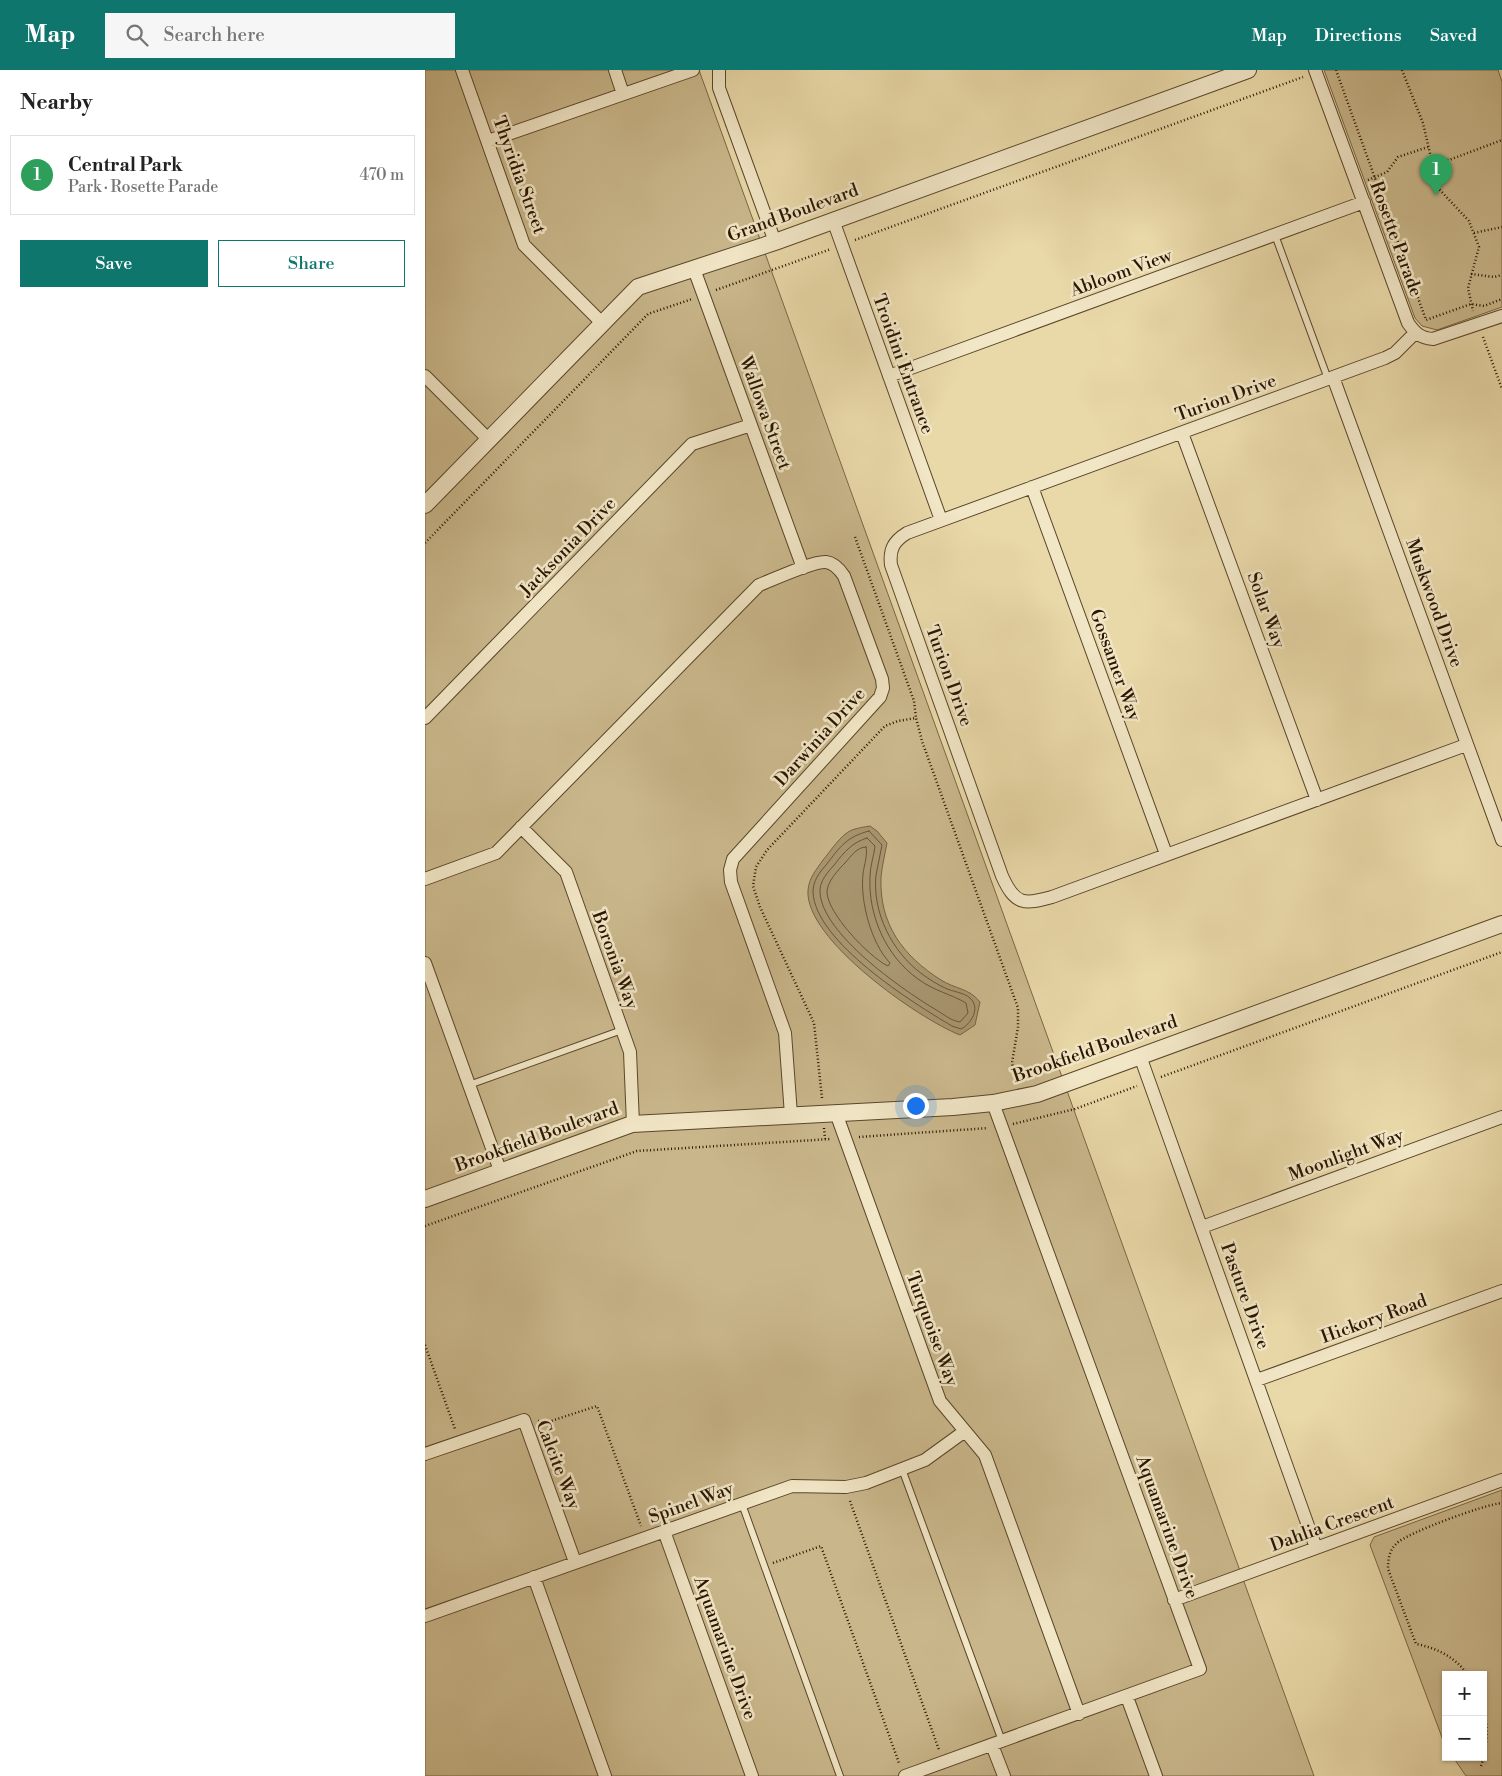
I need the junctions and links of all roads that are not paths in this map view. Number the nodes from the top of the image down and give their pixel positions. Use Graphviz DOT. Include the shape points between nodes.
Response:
graph roads {
  1 [pos="462,70"];
  2 [pos="615,70"];
  3 [pos="693,70"];
  4 [pos="719,70"];
  5 [pos="1248,70"];
  6 [pos="1315,70"];
  7 [pos="623,94"];
  8 [pos="488,141"];
  9 [pos="1364,202"];
  10 [pos="833,220"];
  11 [pos="1275,234"];
  12 [pos="775,242"];
  13 [pos="694,269"];
  14 [pos="1502,317"];
  15 [pos="603,324"];
  16 [pos="1415,333"];
  17 [pos="425,376"];
  18 [pos="889,376"];
  19 [pos="1331,378"];
  20 [pos="751,425"];
  21 [pos="1182,433"];
  22 [pos="489,440"];
  23 [pos="1032,487"];
  24 [pos="425,505"];
  25 [pos="941,520"];
  26 [pos="803,568"];
  27 [pos="425,718"];
  28 [pos="1466,745"];
  29 [pos="1317,800"];
  30 [pos="521,827"];
  31 [pos="1502,840"];
  32 [pos="1166,854"];
  33 [pos="425,879"];
  34 [pos="1502,924"];
  35 [pos="425,963"];
  36 [pos="622,1030"];
  37 [pos="1140,1056"];
  38 [pos="469,1085"];
  39 [pos="993,1103"];
  40 [pos="830,1113"];
  41 [pos="791,1115"];
  42 [pos="1502,1117"];
  43 [pos="633,1124"];
  44 [pos="501,1173"];
  45 [pos="425,1199"];
  46 [pos="1202,1226"];
  47 [pos="1502,1291"];
  48 [pos="1257,1380"];
  49 [pos="965,1431"];
  50 [pos="425,1454"];
  51 [pos="902,1469"];
  52 [pos="1502,1480"];
  53 [pos="741,1504"];
  54 [pos="664,1531"];
  55 [pos="1317,1548"];
  56 [pos="575,1562"];
  57 [pos="534,1578"];
  58 [pos="1175,1600"];
  59 [pos="425,1616"];
  60 [pos="1127,1697"];
  61 [pos="1079,1714"];
  62 [pos="997,1743"];
  63 [pos="903,1771"];
  64 [pos="605,1776"];
  65 [pos="752,1776"];
  66 [pos="840,1776"];
  67 [pos="1003,1776"];
  68 [pos="1156,1776"];
  1 -- 8 [label="street, Thyridia Street"];
  2 -- 7 [label="street"];
  3 -- 7 [label="street"];
  4 -- 12 [label="street" via="719,88"];
  5 -- 10 [label="street, Grand Boulevard"];
  6 -- 9 [label="street, Rosette Parade"];
  7 -- 8 [label="street"];
  8 -- 15 [label="street, Thyridia Street" via="524,245"];
  9 -- 11 [label="street, Abloom View"];
  9 -- 16 [label="street, Rosette Parade" via="1408,323"];
  10 -- 12 [label="street, Grand Boulevard"];
  10 -- 18 [label="street, Troidini Entrance"];
  11 -- 18 [label="street, Abloom View"];
  11 -- 19 [label="lane"];
  12 -- 13 [label="street, Grand Boulevard"];
  13 -- 15 [label="street, Grand Boulevard" via="638,288"];
  13 -- 20 [label="street, Wallowa Street"];
  14 -- 16 [label="street" via="1433,339"];
  15 -- 22 [label="street, Grand Boulevard"];
  16 -- 19 [label="street, Turion Drive" via="1395,353"];
  17 -- 22 [label="street"];
  18 -- 25 [label="street, Troidini Entrance"];
  19 -- 21 [label="street, Turion Drive"];
  19 -- 28 [label="street, Muskwood Drive"];
  20 -- 26 [label="street, Wallowa Street"];
  20 -- 27 [label="street, Jacksonia Drive" via="693,444"];
  21 -- 23 [label="street, Turion Drive"];
  21 -- 29 [label="street, Solar Way"];
  22 -- 24 [label="street, Grand Boulevard"];
  23 -- 25 [label="street, Turion Drive"];
  23 -- 32 [label="street, Gossamer Way"];
  25 -- 32 [label="street, Turion Drive" via="899,538 889,554 891,565 1014,898 1034,902"];
  26 -- 30 [label="street, Darwinia Drive" via="759,585"];
  26 -- 41 [label="street, Darwinia Drive" via="825,562 834,565 844,576 883,688 880,697 733,859 730,870 731,882 785,1034"];
  28 -- 29 [label="street, Turion Drive"];
  28 -- 31 [label="street, Muskwood Drive"];
  29 -- 32 [label="street, Turion Drive"];
  30 -- 33 [label="street, Darwinia Drive" via="496,853"];
  30 -- 36 [label="street, Boronia Way" via="566,872"];
  34 -- 37 [label="street, Brookfield Boulevard"];
  35 -- 38 [label="street"];
  36 -- 38 [label="lane"];
  36 -- 43 [label="street, Boronia Way" via="629,1052"];
  37 -- 39 [label="street, Brookfield Boulevard" via="1037,1094"];
  37 -- 46 [label="street, Pasture Drive"];
  38 -- 44 [label="street"];
  39 -- 40 [label="street, Brookfield Boulevard"];
  39 -- 58 [label="street, Aquamarine Drive"];
  40 -- 41 [label="street, Brookfield Boulevard"];
  40 -- 49 [label="street, Turquoise Way" via="845,1138 940,1401"];
  41 -- 43 [label="street, Brookfield Boulevard"];
  42 -- 46 [label="street, Moonlight Way"];
  43 -- 44 [label="street, Brookfield Boulevard"];
  44 -- 45 [label="street, Brookfield Boulevard"];
  46 -- 48 [label="street, Pasture Drive"];
  47 -- 48 [label="street, Hickory Road"];
  48 -- 55 [label="street, Pasture Drive"];
  49 -- 51 [label="street, Spinel Way" via="925,1460"];
  49 -- 61 [label="street, Turquoise Way" via="985,1455"];
  50 -- 56 [label="street, Calcite Way" via="524,1420"];
  51 -- 53 [label="street, Spinel Way" via="846,1487 792,1486"];
  51 -- 62 [label="lane"];
  52 -- 55 [label="street, Dahlia Crescent"];
  53 -- 54 [label="street, Spinel Way"];
  53 -- 66 [label="lane"];
  54 -- 56 [label="street, Spinel Way"];
  54 -- 65 [label="street, Aquamarine Drive"];
  55 -- 58 [label="street, Dahlia Crescent"];
  56 -- 57 [label="street, Spinel Way"];
  57 -- 59 [label="street, Spinel Way"];
  57 -- 64 [label="street"];
  58 -- 60 [label="street, Aquamarine Drive" via="1199,1669"];
  60 -- 61 [label="street, Aquamarine Drive"];
  60 -- 68 [label="street"];
  61 -- 62 [label="street, Aquamarine Drive"];
  62 -- 63 [label="street, Aquamarine Drive" via="944,1762"];
  62 -- 67 [label="street"];
}
